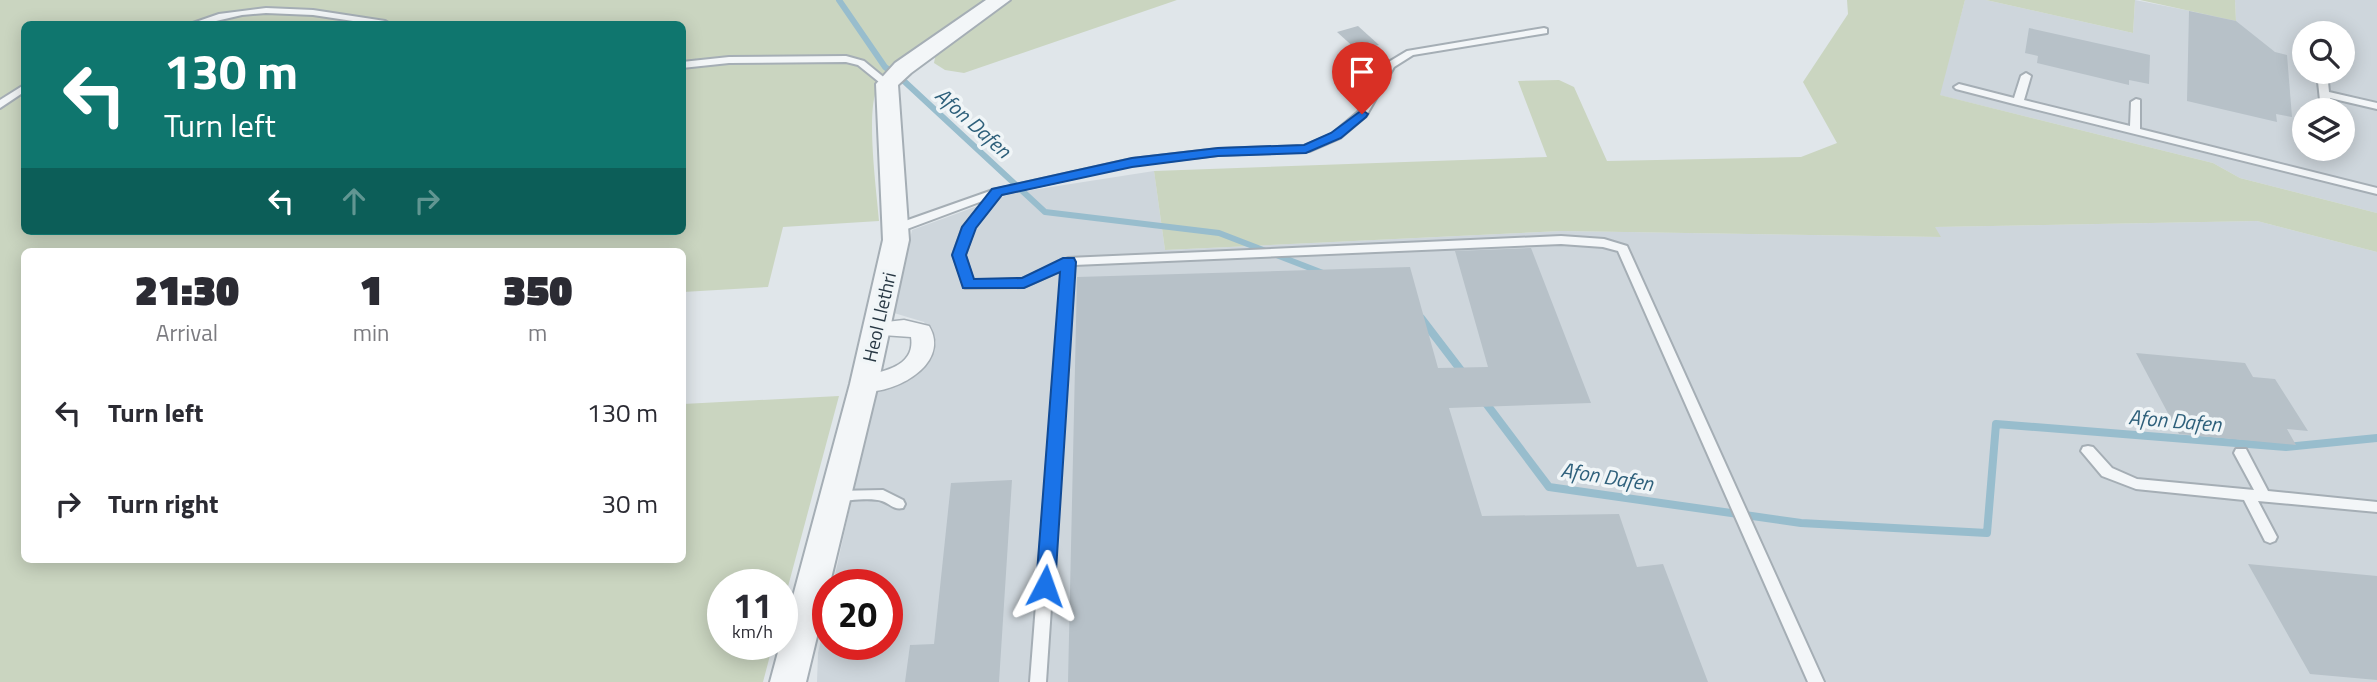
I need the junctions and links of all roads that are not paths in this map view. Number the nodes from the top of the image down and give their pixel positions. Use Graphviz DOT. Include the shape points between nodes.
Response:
graph roads {
  1 [pos="1000,0"];
  2 [pos="203,21"];
  3 [pos="365,21"];
  4 [pos="1544,31"];
  5 [pos="686,65"];
  6 [pos="895,76"];
  7 [pos="2026,76"];
  8 [pos="2324,84"];
  9 [pos="1959,87"];
  10 [pos="21,90"];
  11 [pos="2325,94"];
  12 [pos="2325,98"];
  13 [pos="2018,102"];
  14 [pos="2136,102"];
  15 [pos="0,105"];
  16 [pos="2377,106"];
  17 [pos="2136,130"];
  18 [pos="2377,191"];
  19 [pos="997,192"];
  20 [pos="895,229"];
  21 [pos="1069,262"];
  22 [pos="876,329"];
  23 [pos="864,384"];
  24 [pos="2088,451"];
  25 [pos="2241,453"];
  26 [pos="2248,495"];
  27 [pos="835,496"];
  28 [pos="2264,496"];
  29 [pos="898,504"];
  30 [pos="2377,507"];
  31 [pos="2270,537"];
  32 [pos="788,682"];
  33 [pos="1038,682"];
  34 [pos="1816,682"];
  1 -- 6 [label="street"];
  2 -- 3 [label="lane" via="263,6"];
  4 -- 19 [label="lane" via="1410,53 1390,65 1362,114 1336,136 1306,149 1218,152 1132,162"];
  5 -- 6 [label="lane" via="846,60"];
  6 -- 20 [label="street, Heol Llethri"];
  7 -- 13 [label="lane"];
  8 -- 11 [label="lane"];
  9 -- 13 [label="lane"];
  10 -- 15 [label="lane"];
  11 -- 12 [label="lane"];
  11 -- 16 [label="lane"];
  13 -- 17 [label="lane"];
  14 -- 17 [label="lane"];
  17 -- 18 [label="lane"];
  19 -- 20 [label="lane"];
  19 -- 21 [label="lane" via="969,227 959,255 969,285 1024,283"];
  20 -- 22 [label="street, Heol Llethri"];
  21 -- 33 [label="lane"];
  21 -- 34 [label="lane" via="1561,240 1623,249"];
  22 -- 23 [label="street, Heol Llethri"];
  22 -- 23 [label="street" via="921,332 925,345 920,361 901,373"];
  23 -- 27 [label="street, Heol Llethri"];
  24 -- 26 [label="lane" via="2107,472 2136,484"];
  25 -- 28 [label="lane"];
  26 -- 28 [label="lane"];
  26 -- 31 [label="lane"];
  27 -- 29 [label="lane" via="883,495"];
  27 -- 32 [label="street, Heol Llethri"];
  28 -- 30 [label="lane"];
}
